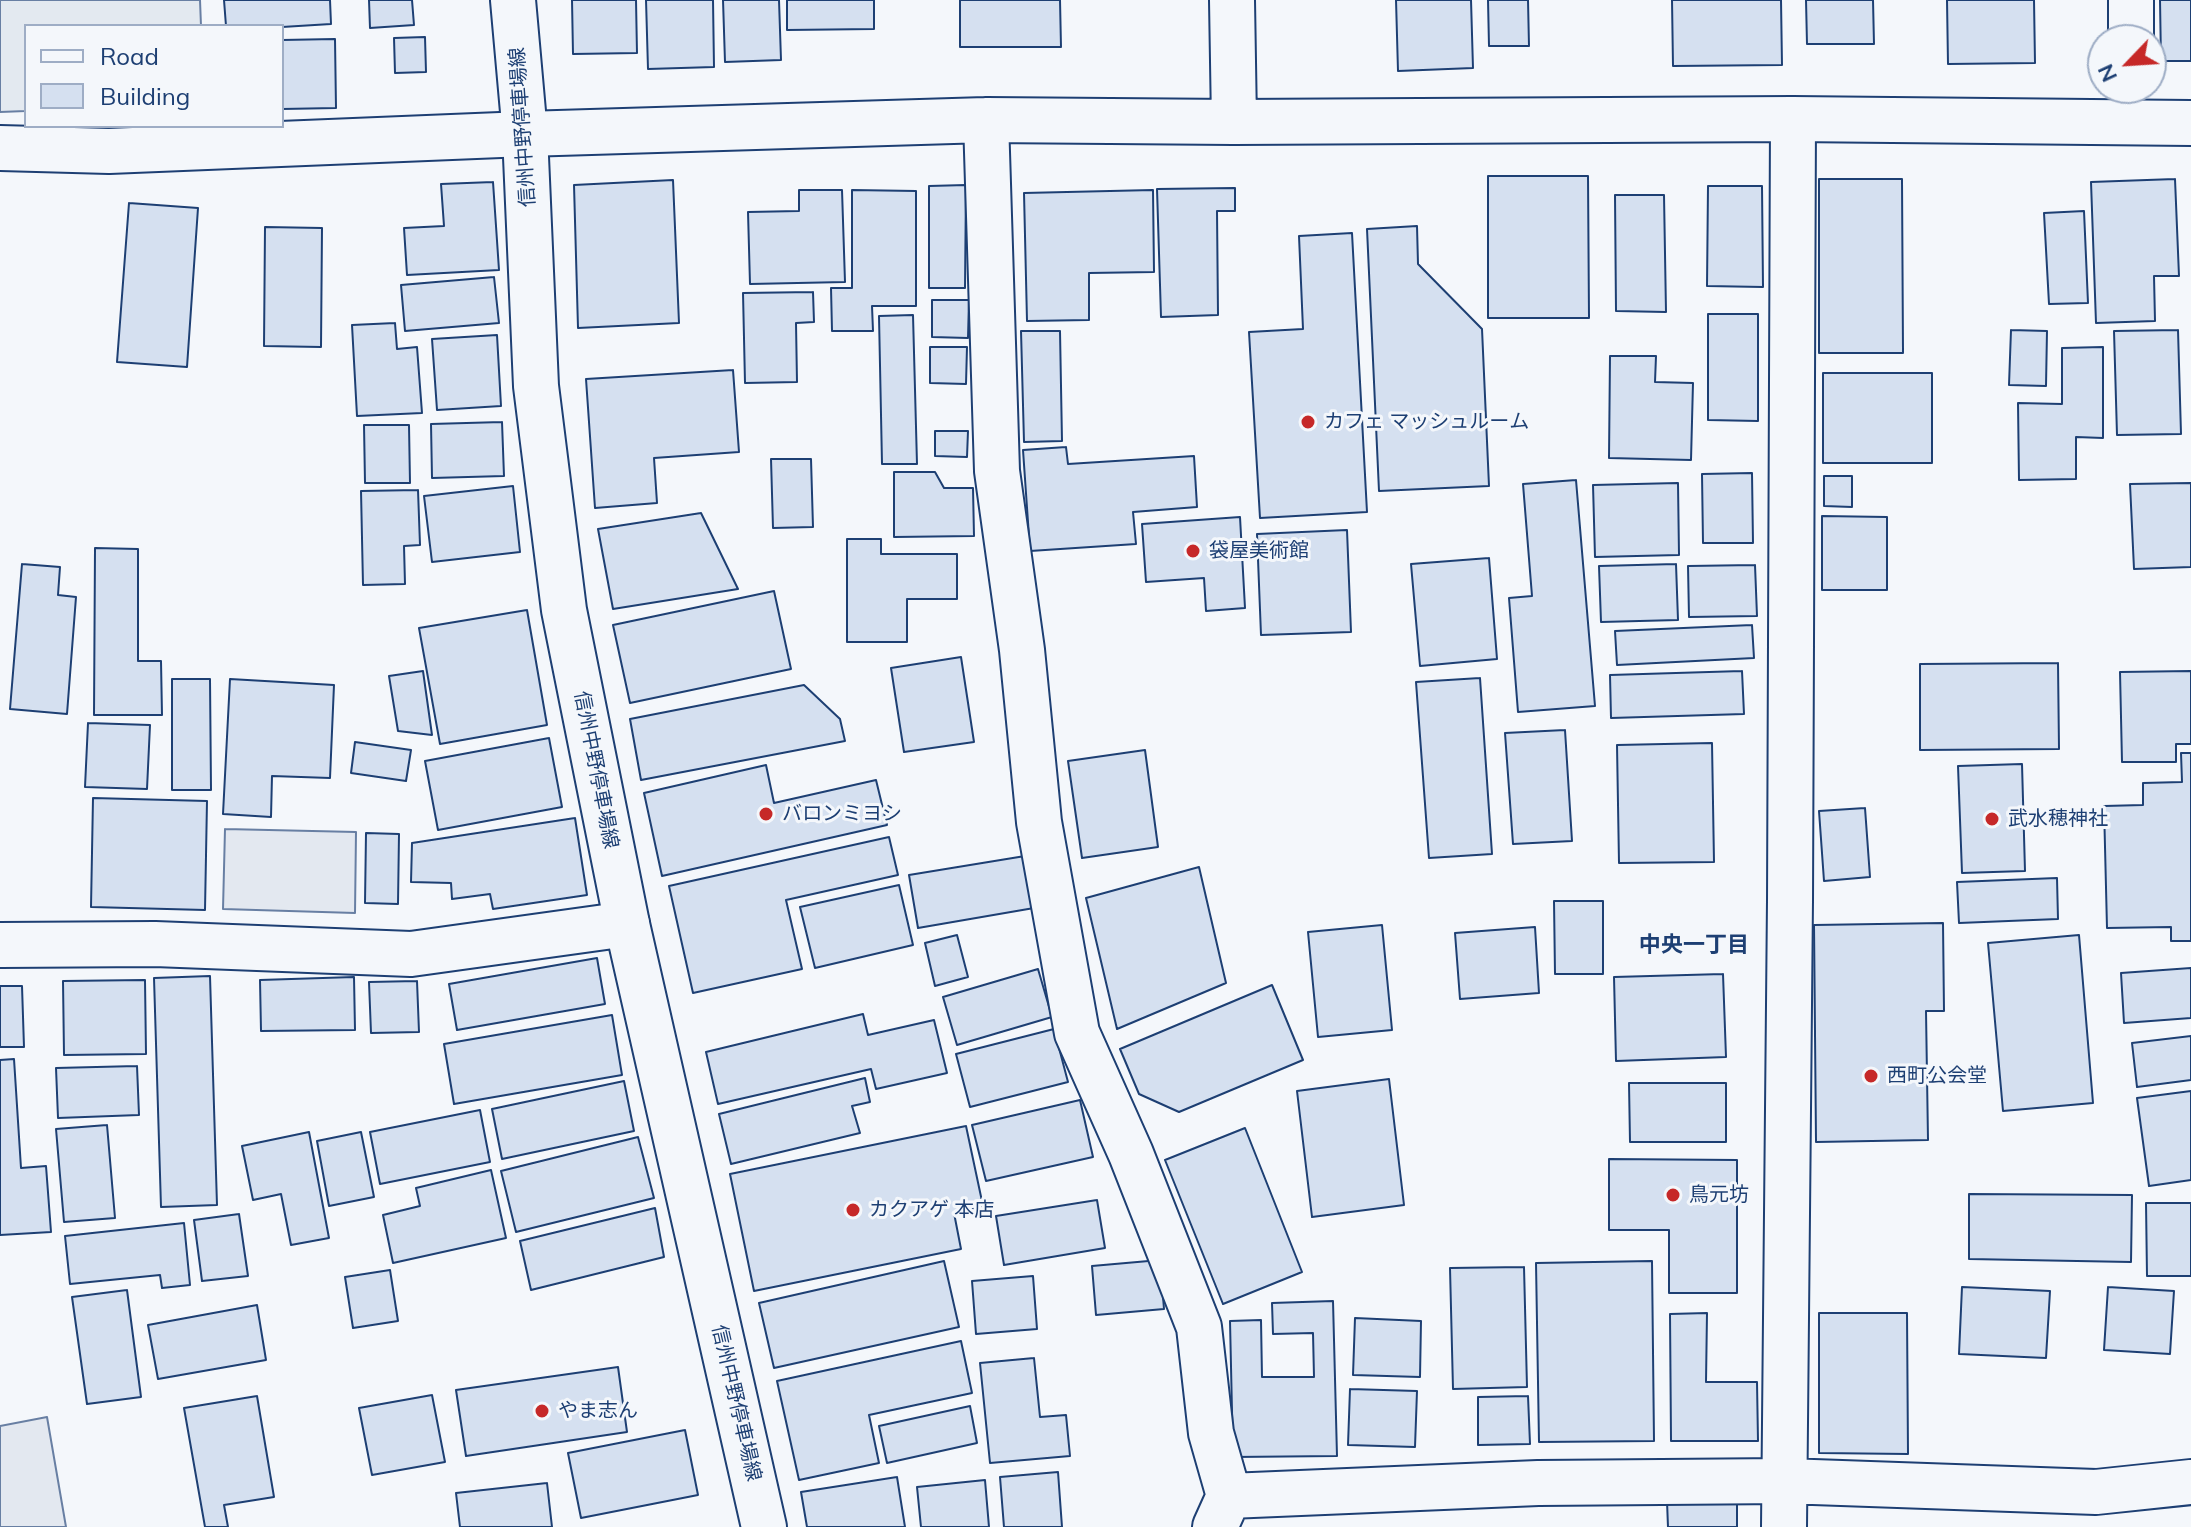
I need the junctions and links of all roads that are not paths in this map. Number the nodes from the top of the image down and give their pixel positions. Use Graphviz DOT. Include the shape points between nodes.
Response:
graph roads {
  1 [pos="513,0"];
  2 [pos="1232,0"];
  3 [pos="2131,0"];
  4 [pos="2131,24"];
  5 [pos="2132,105"];
  6 [pos="1793,119"];
  7 [pos="986,120"];
  8 [pos="1234,122"];
  9 [pos="2191,123"];
  10 [pos="525,134"];
  11 [pos="0,148"];
  12 [pos="627,924"];
  13 [pos="0,945"];
  14 [pos="1785,1481"];
  15 [pos="2191,1482"];
  16 [pos="1222,1512"];
  17 [pos="764,1527"];
  18 [pos="1784,1527"];
  1 -- 10 [label="street, 信州中野停車場線"];
  2 -- 8 [label="street"];
  3 -- 4 [label="street"];
  5 -- 6 [label="street"];
  5 -- 9 [label="street"];
  6 -- 8 [label="street"];
  6 -- 14 [label="street"];
  7 -- 8 [label="street"];
  7 -- 10 [label="street"];
  7 -- 16 [label="street" via="997,471 1039,822 1077,1033 1199,1327"];
  10 -- 11 [label="street" via="109,151"];
  10 -- 12 [label="street, 信州中野停車場線" via="536,386 564,610"];
  12 -- 13 [label="street" via="411,954 155,944"];
  12 -- 17 [label="street, 信州中野停車場線"];
  14 -- 15 [label="street" via="2096,1492"];
  14 -- 16 [label="street" via="1538,1483"];
  14 -- 18 [label="street"];
}
